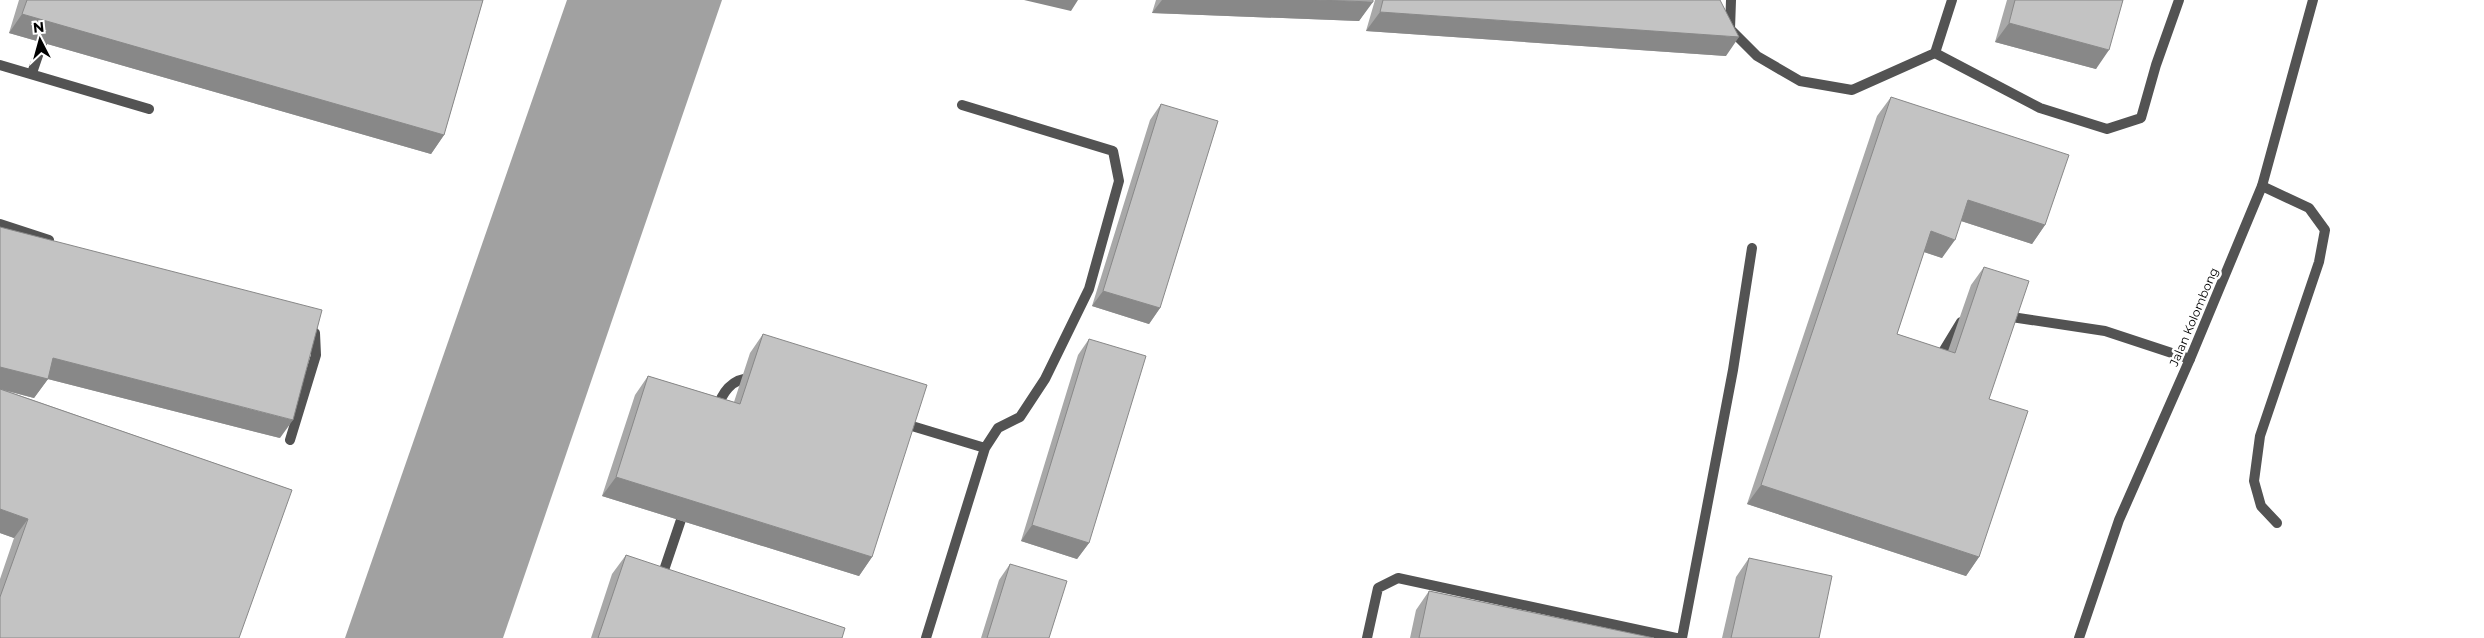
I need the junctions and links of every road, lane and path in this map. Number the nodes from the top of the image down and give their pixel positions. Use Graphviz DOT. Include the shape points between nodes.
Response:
graph roads {
  1 [pos="1731,0"];
  2 [pos="1952,0"];
  3 [pos="2179,0"];
  4 [pos="2313,0"];
  5 [pos="51,18"];
  6 [pos="1935,53"];
  7 [pos="0,65"];
  8 [pos="32,73"];
  9 [pos="962,105"];
  10 [pos="149,109"];
  11 [pos="2262,186"];
  12 [pos="0,224"];
  13 [pos="57,242"];
  14 [pos="1752,248"];
  15 [pos="1973,316"];
  16 [pos="1998,316"];
  17 [pos="302,321"];
  18 [pos="2190,359"];
  19 [pos="1936,374"];
  20 [pos="760,378"];
  21 [pos="891,419"];
  22 [pos="712,424"];
  23 [pos="290,440"];
  24 [pos="985,448"];
  25 [pos="687,500"];
  26 [pos="2277,523"];
  27 [pos="660,585"];
  28 [pos="926,638"];
  29 [pos="1367,638"];
  30 [pos="1676,638"];
  31 [pos="1682,638"];
  32 [pos="2079,638"];
  1 -- 6 [label="street" via="1730,30 1757,56 1800,81 1852,90"];
  2 -- 6 [label="street"];
  3 -- 6 [label="street" via="2140,118 2107,129 2040,108"];
  4 -- 11 [label="street, Jalan Kolombong"];
  5 -- 8 [label="street"];
  7 -- 8 [label="street"];
  8 -- 10 [label="street"];
  9 -- 24 [label="street" via="1113,151 1119,181 1089,289 1045,379 1020,417 998,428"];
  11 -- 18 [label="street, Jalan Kolombong"];
  11 -- 26 [label="street" via="2309,208 2325,230 2319,262 2260,436 2254,481 2261,506"];
  12 -- 13 [label="street"];
  14 -- 31 [label="street" via="1733,370"];
  15 -- 19 [label="street" via="1964,316 1944,350"];
  16 -- 18 [label="street" via="2105,331"];
  17 -- 23 [label="street" via="315,333 316,354"];
  18 -- 32 [label="street, Jalan Kolombong" via="2119,520"];
  20 -- 22 [label="street" via="746,378 730,385 721,395"];
  21 -- 24 [label="street"];
  24 -- 28 [label="street"];
  25 -- 27 [label="street"];
  29 -- 30 [label="street" via="1378,588 1398,578"];
}
